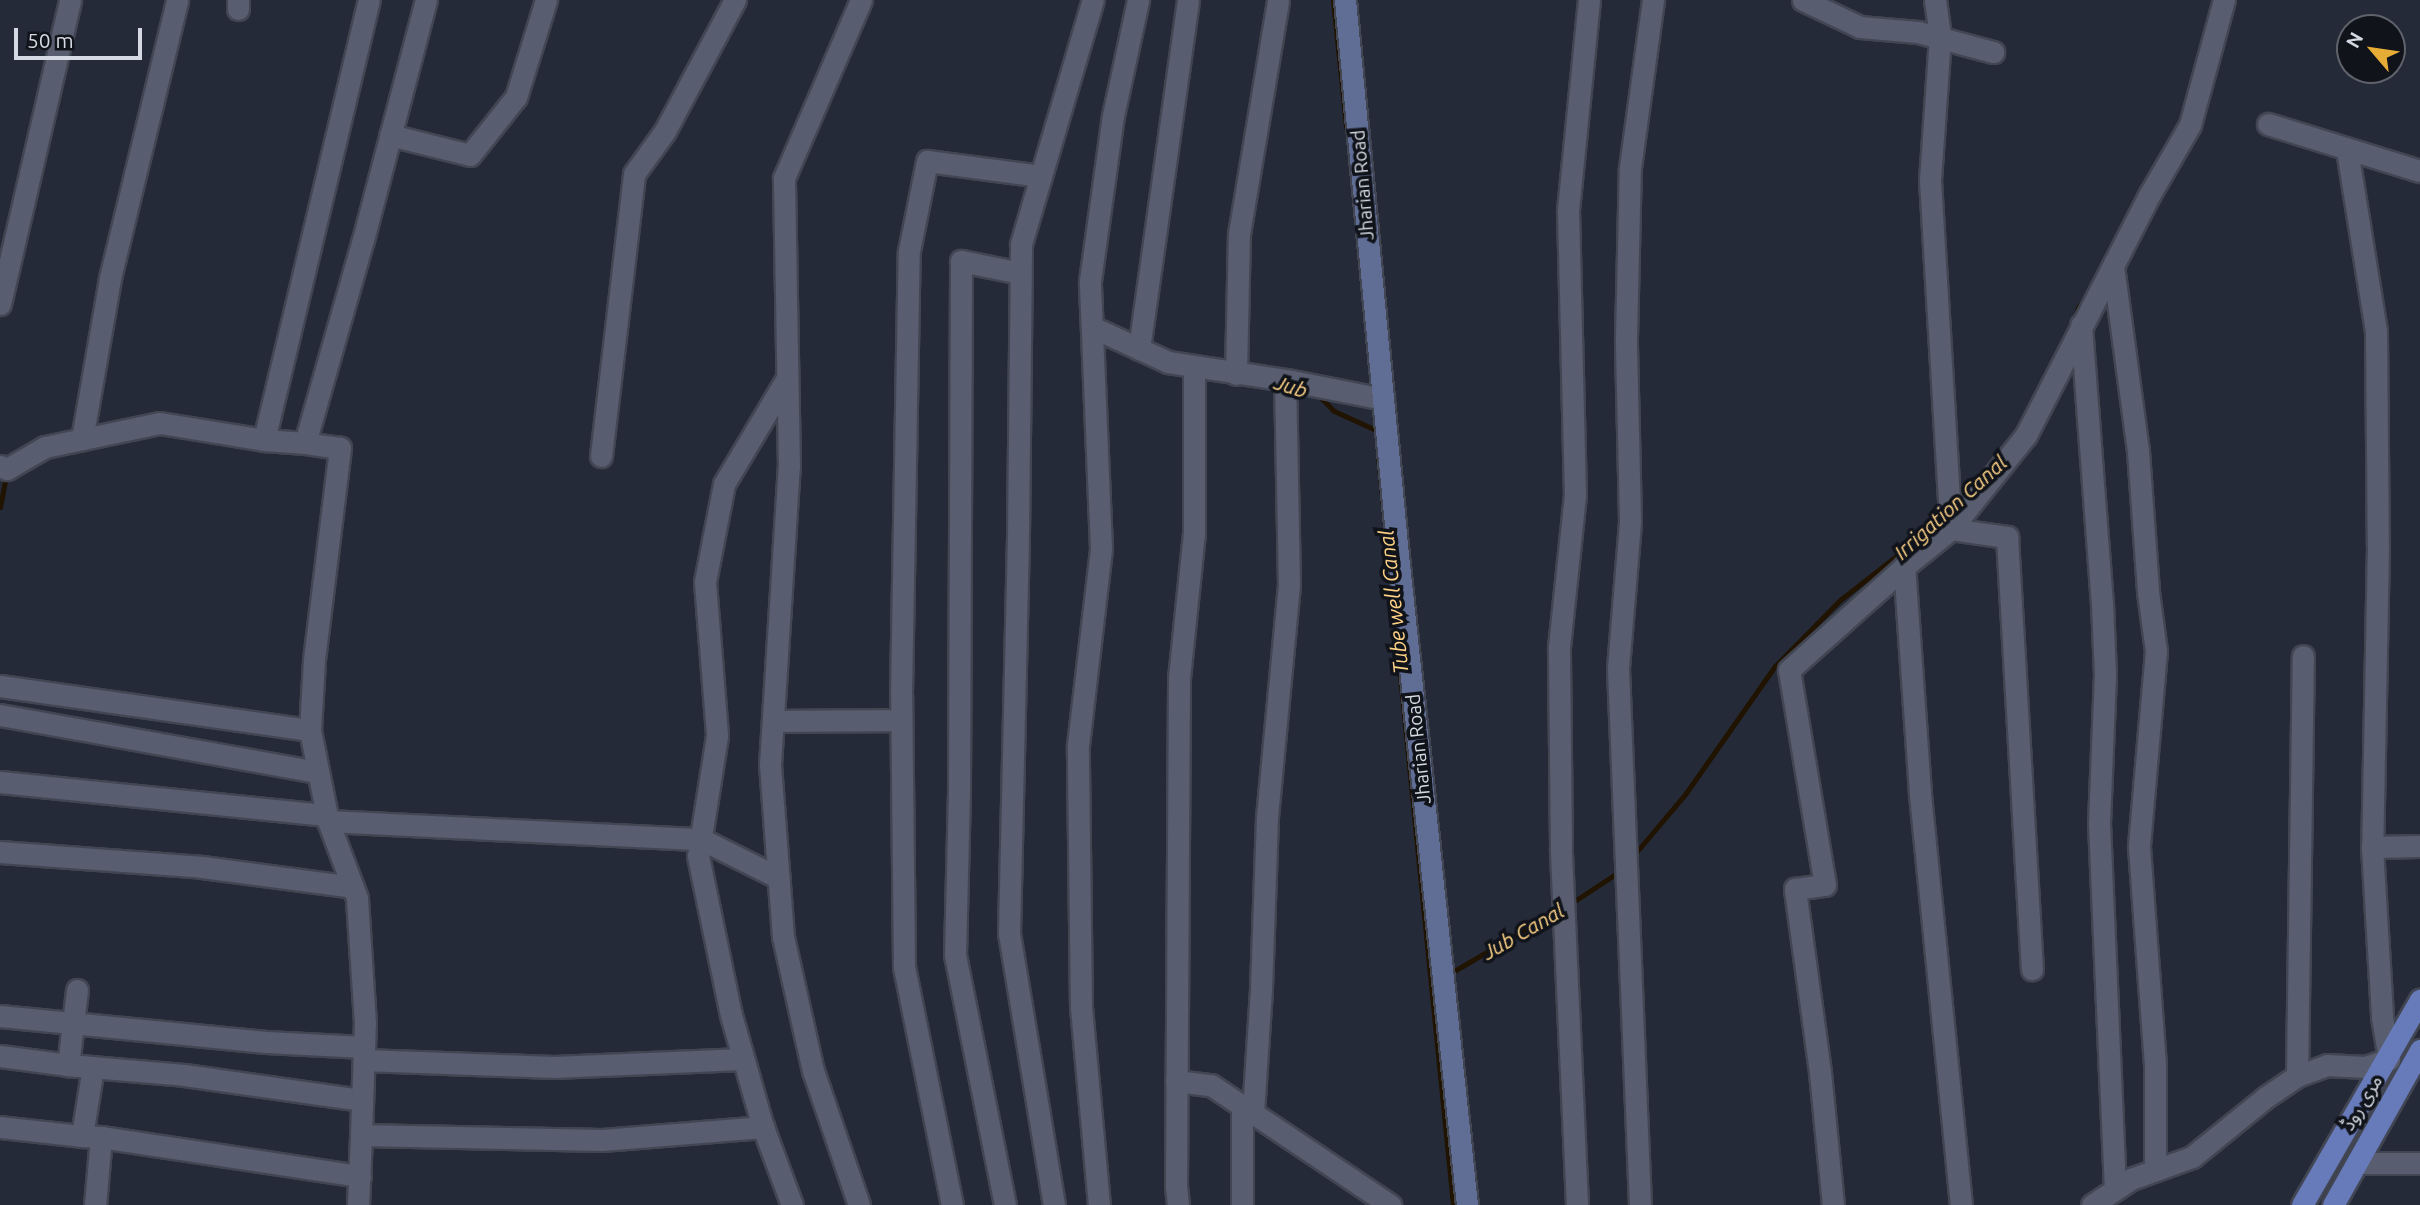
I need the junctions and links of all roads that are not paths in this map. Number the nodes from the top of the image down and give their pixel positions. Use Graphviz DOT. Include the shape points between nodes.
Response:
graph roads {
  1 [pos="70,0"];
  2 [pos="177,0"];
  3 [pos="369,0"];
  4 [pos="426,0"];
  5 [pos="547,0"];
  6 [pos="736,0"];
  7 [pos="861,0"];
  8 [pos="1093,0"];
  9 [pos="1138,0"];
  10 [pos="1188,0"];
  11 [pos="1278,0"];
  12 [pos="1345,0"];
  13 [pos="1589,0"];
  14 [pos="1653,0"];
  15 [pos="1803,0"];
  16 [pos="1935,0"];
  17 [pos="2224,0"];
  18 [pos="1940,37"];
  19 [pos="1993,52"];
  20 [pos="2268,124"];
  21 [pos="390,135"];
  22 [pos="2347,150"];
  23 [pos="2420,172"];
  24 [pos="1041,176"];
  25 [pos="2113,266"];
  26 [pos="1020,273"];
  27 [pos="0,304"];
  28 [pos="2081,325"];
  29 [pos="1092,327"];
  30 [pos="1139,349"];
  31 [pos="1194,367"];
  32 [pos="1236,374"];
  33 [pos="787,379"];
  34 [pos="1285,380"];
  35 [pos="1383,399"];
  36 [pos="82,439"];
  37 [pos="264,440"];
  38 [pos="305,443"];
  39 [pos="601,456"];
  40 [pos="0,466"];
  41 [pos="1951,529"];
  42 [pos="1905,567"];
  43 [pos="2303,656"];
  44 [pos="0,686"];
  45 [pos="0,715"];
  46 [pos="901,720"];
  47 [pos="772,721"];
  48 [pos="310,730"];
  49 [pos="318,772"];
  50 [pos="0,782"];
  51 [pos="327,818"];
  52 [pos="701,839"];
  53 [pos="2420,846"];
  54 [pos="2372,847"];
  55 [pos="0,852"];
  56 [pos="779,878"];
  57 [pos="353,887"];
  58 [pos="2032,969"];
  59 [pos="77,990"];
  60 [pos="2420,1000"];
  61 [pos="0,1016"];
  62 [pos="73,1025"];
  63 [pos="2420,1050"];
  64 [pos="364,1054"];
  65 [pos="0,1056"];
  66 [pos="743,1059"];
  67 [pos="2389,1059"];
  68 [pos="68,1065"];
  69 [pos="2297,1076"];
  70 [pos="1177,1082"];
  71 [pos="362,1100"];
  72 [pos="1247,1110"];
  73 [pos="0,1127"];
  74 [pos="763,1128"];
  75 [pos="361,1135"];
  76 [pos="92,1137"];
  77 [pos="2357,1163"];
  78 [pos="2420,1163"];
  79 [pos="2155,1169"];
  80 [pos="360,1176"];
  81 [pos="2115,1189"];
  82 [pos="1360,1197"];
  83 [pos="95,1205"];
  84 [pos="358,1205"];
  85 [pos="792,1205"];
  86 [pos="859,1205"];
  87 [pos="952,1205"];
  88 [pos="1005,1205"];
  89 [pos="1054,1205"];
  90 [pos="1099,1205"];
  91 [pos="1178,1205"];
  92 [pos="1242,1205"];
  93 [pos="1390,1205"];
  94 [pos="1467,1205"];
  95 [pos="1577,1205"];
  96 [pos="1640,1205"];
  97 [pos="1833,1205"];
  98 [pos="1961,1205"];
  99 [pos="2092,1205"];
  100 [pos="2302,1205"];
  101 [pos="2333,1205"];
  1 -- 27 [label="street"];
  2 -- 36 [label="street" via="110,278"];
  3 -- 37 [label="street"];
  4 -- 21 [label="street"];
  5 -- 21 [label="street" via="516,97 470,155"];
  6 -- 39 [label="street" via="664,131 634,174"];
  7 -- 33 [label="street" via="784,178"];
  8 -- 24 [label="street"];
  9 -- 29 [label="street" via="1113,116 1090,281"];
  10 -- 30 [label="street"];
  11 -- 32 [label="street" via="1239,234"];
  12 -- 35 [label="main road, Jharian Road"];
  13 -- 95 [label="street" via="1568,210 1575,496 1559,647 1561,847"];
  14 -- 96 [label="street" via="1630,168 1626,339 1630,521 1618,668"];
  15 -- 18 [label="street" via="1860,27"];
  16 -- 18 [label="street"];
  17 -- 25 [label="street" via="2190,125"];
  18 -- 19 [label="street"];
  18 -- 41 [label="street" via="1930,180"];
  20 -- 22 [label="street"];
  21 -- 38 [label="street"];
  22 -- 23 [label="street"];
  22 -- 54 [label="street" via="2376,332 2378,546"];
  24 -- 26 [label="street" via="1020,244"];
  24 -- 46 [label="street" via="927,160 909,251"];
  25 -- 28 [label="street"];
  25 -- 79 [label="street" via="2138,451 2156,651 2139,847 2155,1066"];
  26 -- 88 [label="street" via="961,261 955,955"];
  26 -- 89 [label="street" via="1009,933"];
  28 -- 41 [label="street" via="2026,435"];
  28 -- 81 [label="street" via="2105,674 2099,823"];
  29 -- 30 [label="street"];
  29 -- 90 [label="street" via="1101,548 1078,745 1081,1008"];
  30 -- 31 [label="street"];
  31 -- 32 [label="street"];
  31 -- 70 [label="street" via="1194,533 1180,678"];
  32 -- 34 [label="street"];
  33 -- 47 [label="street" via="789,467"];
  33 -- 52 [label="street" via="724,484 705,582 717,736"];
  34 -- 35 [label="street"];
  34 -- 72 [label="street" via="1289,585 1267,817 1261,989"];
  35 -- 94 [label="main road, Jharian Road"];
  36 -- 37 [label="street" via="160,423"];
  36 -- 40 [label="street" via="44,447 7,469"];
  37 -- 38 [label="street"];
  38 -- 48 [label="street" via="340,448"];
  41 -- 42 [label="street"];
  41 -- 58 [label="street" via="2007,537"];
  42 -- 97 [label="street" via="1789,670 1825,885 1795,889"];
  42 -- 98 [label="street" via="1920,793"];
  43 -- 69 [label="street"];
  44 -- 48 [label="street"];
  45 -- 49 [label="street"];
  46 -- 47 [label="street"];
  46 -- 87 [label="street" via="904,966"];
  47 -- 56 [label="street" via="770,765"];
  48 -- 49 [label="street"];
  49 -- 51 [label="street"];
  50 -- 51 [label="street"];
  51 -- 52 [label="street"];
  51 -- 57 [label="street"];
  52 -- 56 [label="street"];
  52 -- 66 [label="street" via="698,856"];
  53 -- 54 [label="street"];
  54 -- 67 [label="street" via="2382,1017"];
  55 -- 57 [label="street" via="202,867"];
  56 -- 86 [label="street" via="783,937 813,1071"];
  57 -- 64 [label="street"];
  59 -- 62 [label="street"];
  60 -- 67 [label="main road, مری روڈ"];
  61 -- 62 [label="street"];
  62 -- 64 [label="street" via="177,1031"];
  62 -- 68 [label="street"];
  63 -- 77 [label="main road, مری روڈ"];
  64 -- 66 [label="street" via="554,1067"];
  64 -- 71 [label="street"];
  65 -- 68 [label="street"];
  66 -- 74 [label="street"];
  67 -- 69 [label="street" via="2365,1067 2327,1065"];
  67 -- 100 [label="main road, مری روڈ"];
  68 -- 71 [label="street" via="184,1074"];
  68 -- 76 [label="street" via="93,1068"];
  69 -- 79 [label="street" via="2192,1157"];
  70 -- 72 [label="street" via="1211,1085"];
  70 -- 91 [label="street"];
  71 -- 75 [label="street"];
  72 -- 82 [label="street"];
  72 -- 92 [label="street"];
  73 -- 76 [label="street"];
  74 -- 75 [label="street" via="602,1140"];
  74 -- 85 [label="street"];
  75 -- 80 [label="street"];
  76 -- 80 [label="street"];
  76 -- 83 [label="street"];
  77 -- 78 [label="street"];
  77 -- 101 [label="main road, مری روڈ"];
  79 -- 81 [label="street"];
  80 -- 84 [label="street"];
  81 -- 99 [label="street"];
  82 -- 93 [label="street"];
}
